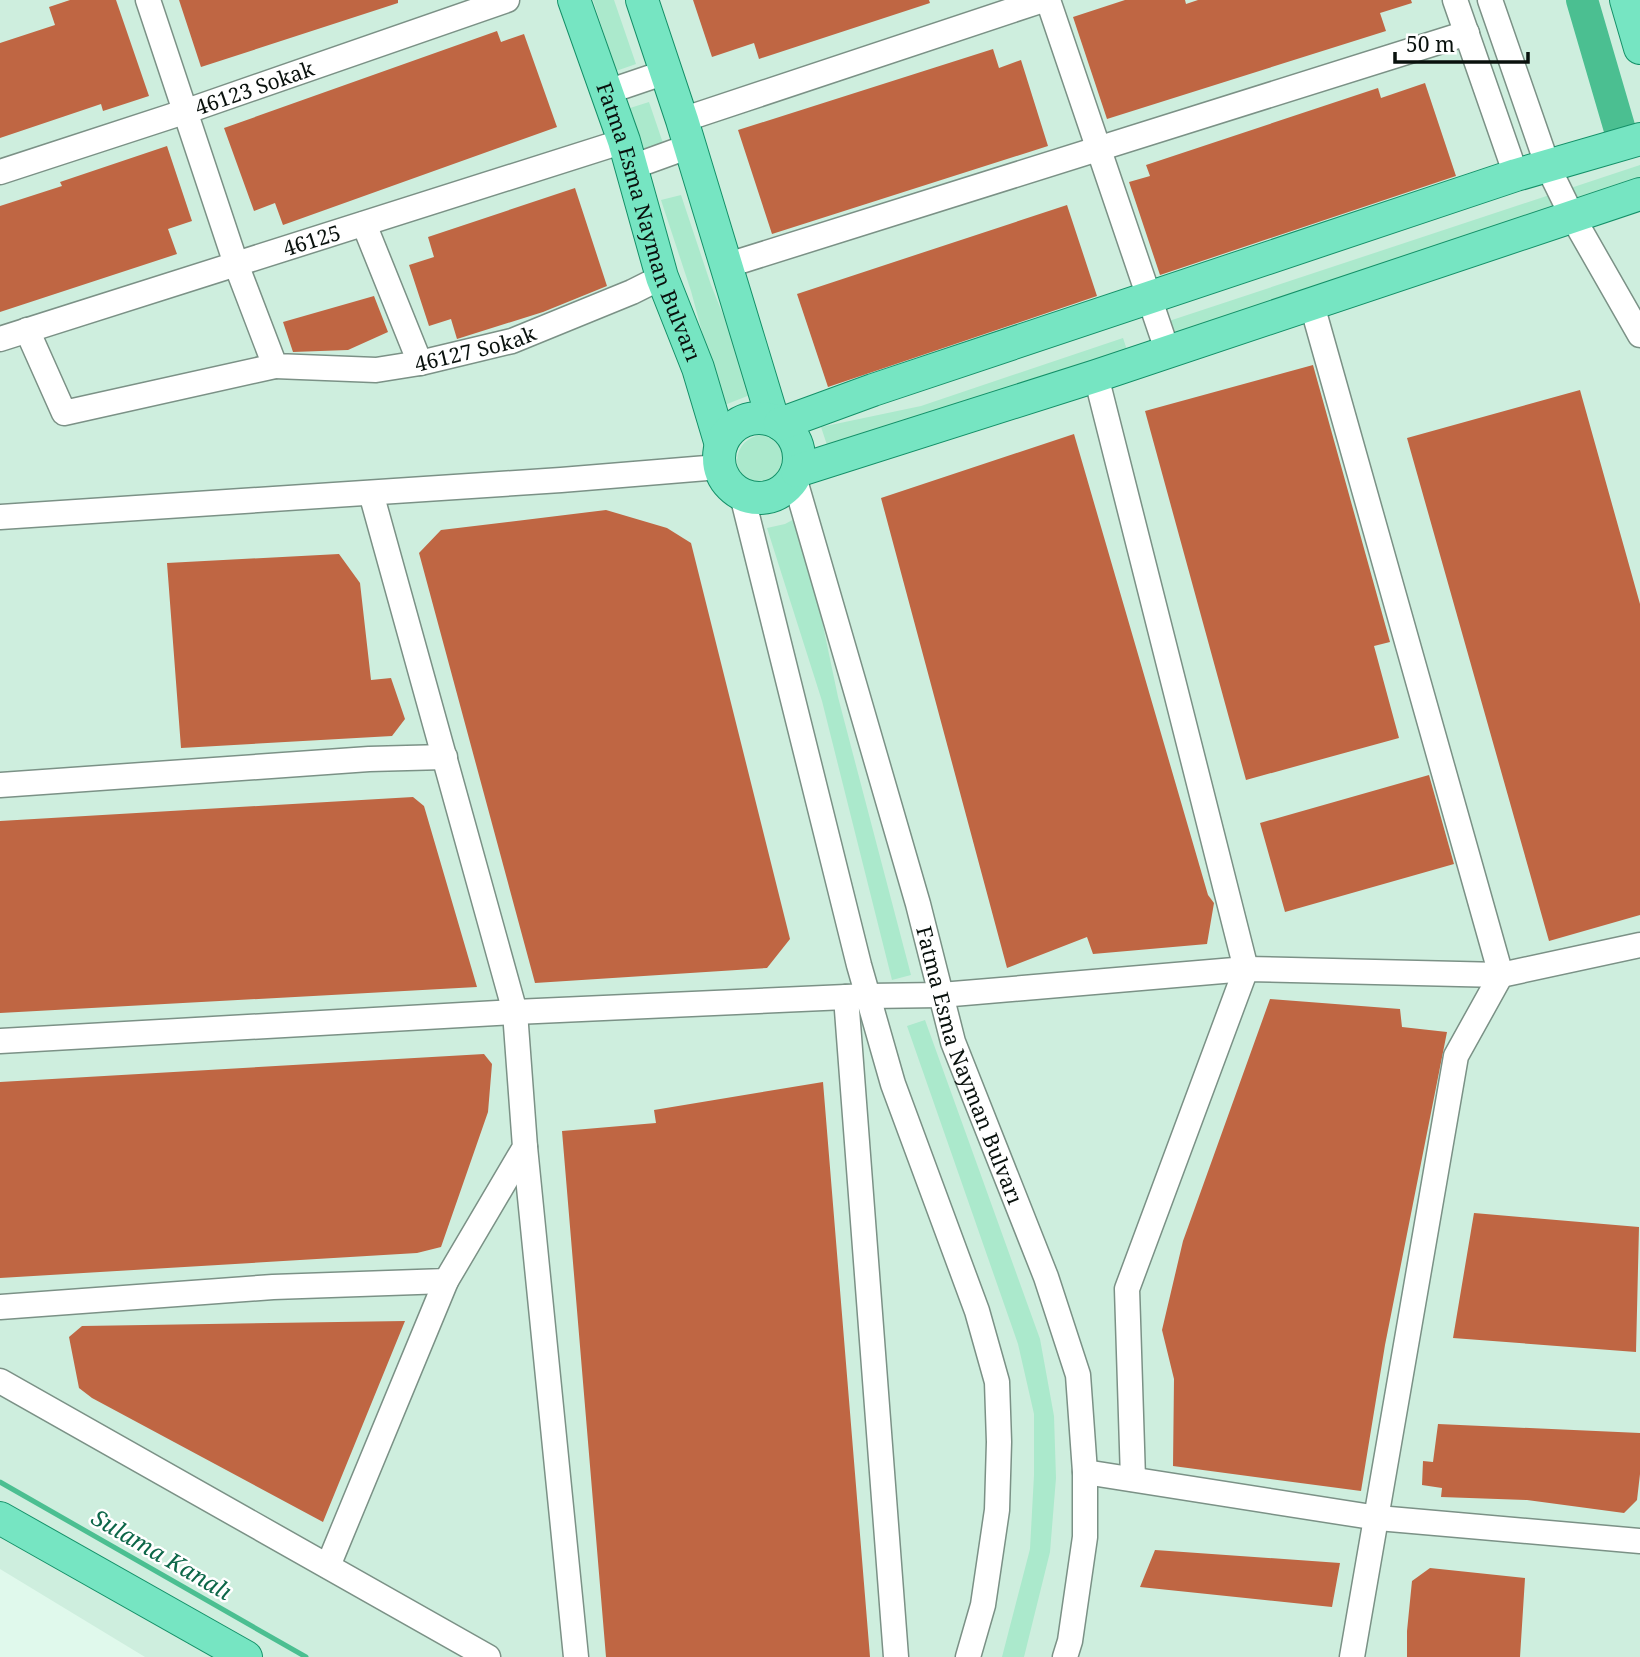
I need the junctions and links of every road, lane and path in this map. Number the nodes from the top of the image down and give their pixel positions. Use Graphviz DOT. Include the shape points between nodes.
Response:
graph roads {
  1 [pos="148,0"];
  2 [pos="507,0"];
  3 [pos="575,0"];
  4 [pos="642,0"];
  5 [pos="1042,0"];
  6 [pos="1048,0"];
  7 [pos="1455,0"];
  8 [pos="1490,0"];
  9 [pos="1626,0"];
  10 [pos="1467,33"];
  11 [pos="1640,48"];
  12 [pos="666,72"];
  13 [pos="607,92"];
  14 [pos="187,111"];
  15 [pos="686,133"];
  16 [pos="1640,139"];
  17 [pos="1099,149"];
  18 [pos="628,154"];
  19 [pos="1548,167"];
  20 [pos="0,172"];
  21 [pos="1516,175"];
  22 [pos="1640,194"];
  23 [pos="1572,216"];
  24 [pos="364,224"];
  25 [pos="236,264"];
  26 [pos="725,266"];
  27 [pos="662,277"];
  28 [pos="1149,298"];
  29 [pos="1312,305"];
  30 [pos="27,330"];
  31 [pos="1640,335"];
  32 [pos="0,339"];
  33 [pos="1168,353"];
  34 [pos="420,363"];
  35 [pos="275,366"];
  36 [pos="1096,376"];
  37 [pos="776,422"];
  38 [pos="720,456"];
  39 [pos="796,474"];
  40 [pos="371,492"];
  41 [pos="742,495"];
  42 [pos="0,517"];
  43 [pos="444,757"];
  44 [pos="0,785"];
  45 [pos="1640,945"];
  46 [pos="1245,969"];
  47 [pos="1501,975"];
  48 [pos="941,995"];
  49 [pos="857,996"];
  50 [pos="515,1012"];
  51 [pos="0,1041"];
  52 [pos="525,1147"];
  53 [pos="446,1281"];
  54 [pos="0,1307"];
  55 [pos="0,1381"];
  56 [pos="1086,1472"];
  57 [pos="1133,1479"];
  58 [pos="0,1517"];
  59 [pos="1378,1518"];
  60 [pos="1640,1541"];
  61 [pos="328,1566"];
  62 [pos="246,1657"];
  63 [pos="488,1657"];
  64 [pos="576,1657"];
  65 [pos="897,1657"];
  66 [pos="968,1657"];
  67 [pos="1065,1657"];
  68 [pos="1352,1657"];
  1 -- 14 [label="street"];
  2 -- 14 [label="street, 46123 Sokak"];
  3 -- 13 [label="main road, Fatma Esma Nayman Bulvarı"];
  4 -- 12 [label="main road"];
  5 -- 15 [label="street, 46125"];
  6 -- 17 [label="street"];
  7 -- 10 [label="street"];
  8 -- 19 [label="street"];
  9 -- 11 [label="main road"];
  10 -- 17 [label="street"];
  10 -- 21 [label="street"];
  12 -- 13 [label="street"];
  12 -- 15 [label="main road"];
  13 -- 18 [label="main road, Fatma Esma Nayman Bulvarı"];
  14 -- 20 [label="street, 46123 Sokak"];
  14 -- 25 [label="street"];
  15 -- 18 [label="street, 46125"];
  15 -- 26 [label="main road"];
  16 -- 19 [label="main road"];
  17 -- 26 [label="street"];
  17 -- 28 [label="street"];
  18 -- 24 [label="street, 46125"];
  18 -- 27 [label="main road, Fatma Esma Nayman Bulvarı"];
  19 -- 21 [label="main road"];
  19 -- 23 [label="street"];
  21 -- 28 [label="main road"];
  22 -- 23 [label="main road"];
  23 -- 29 [label="main road"];
  23 -- 31 [label="street"];
  24 -- 25 [label="street, 46125"];
  24 -- 34 [label="street"];
  25 -- 30 [label="street, 46125"];
  25 -- 35 [label="street"];
  26 -- 37 [label="main road"];
  27 -- 34 [label="street, 46127 Sokak" via="512,341"];
  27 -- 38 [label="main road, Fatma Esma Nayman Bulvarı" via="698,368"];
  28 -- 33 [label="street"];
  28 -- 37 [label="main road"];
  29 -- 33 [label="main road"];
  29 -- 47 [label="street"];
  30 -- 32 [label="street, 46125"];
  30 -- 35 [label="street, 46127 Sokak" via="64,413"];
  33 -- 36 [label="main road"];
  34 -- 35 [label="street, 46127 Sokak" via="376,370"];
  36 -- 39 [label="main road"];
  36 -- 46 [label="street"];
  37 -- 38 [label="main road" via="760,418 736,425 727,433"];
  37 -- 39 [label="main road" via="797,444"];
  38 -- 40 [label="street"];
  38 -- 41 [label="main road" via="732,488"];
  39 -- 41 [label="main road" via="777,494 766,498"];
  39 -- 48 [label="street, Fatma Esma Nayman Bulvarı"];
  40 -- 42 [label="street"];
  40 -- 43 [label="street"];
  41 -- 49 [label="street"];
  43 -- 44 [label="street" via="369,758"];
  43 -- 50 [label="street"];
  45 -- 47 [label="street"];
  46 -- 47 [label="street"];
  46 -- 48 [label="street"];
  46 -- 57 [label="street" via="1127,1289"];
  47 -- 59 [label="street" via="1456,1056"];
  48 -- 49 [label="street"];
  48 -- 56 [label="street, Fatma Esma Nayman Bulvarı" via="953,1042 1046,1277 1078,1375"];
  49 -- 50 [label="street"];
  49 -- 65 [label="street"];
  49 -- 66 [label="street" via="977,1311 997,1382 997,1510 984,1605"];
  50 -- 51 [label="street"];
  50 -- 52 [label="street"];
  52 -- 53 [label="street"];
  52 -- 64 [label="street"];
  53 -- 54 [label="street" via="273,1287"];
  53 -- 61 [label="street"];
  55 -- 61 [label="street"];
  56 -- 57 [label="street"];
  56 -- 67 [label="street, Fatma Esma Nayman Bulvarı" via="1086,1537"];
  57 -- 59 [label="street"];
  58 -- 62 [label="main road"];
  59 -- 60 [label="street"];
  59 -- 68 [label="street"];
  61 -- 63 [label="street"];
}
